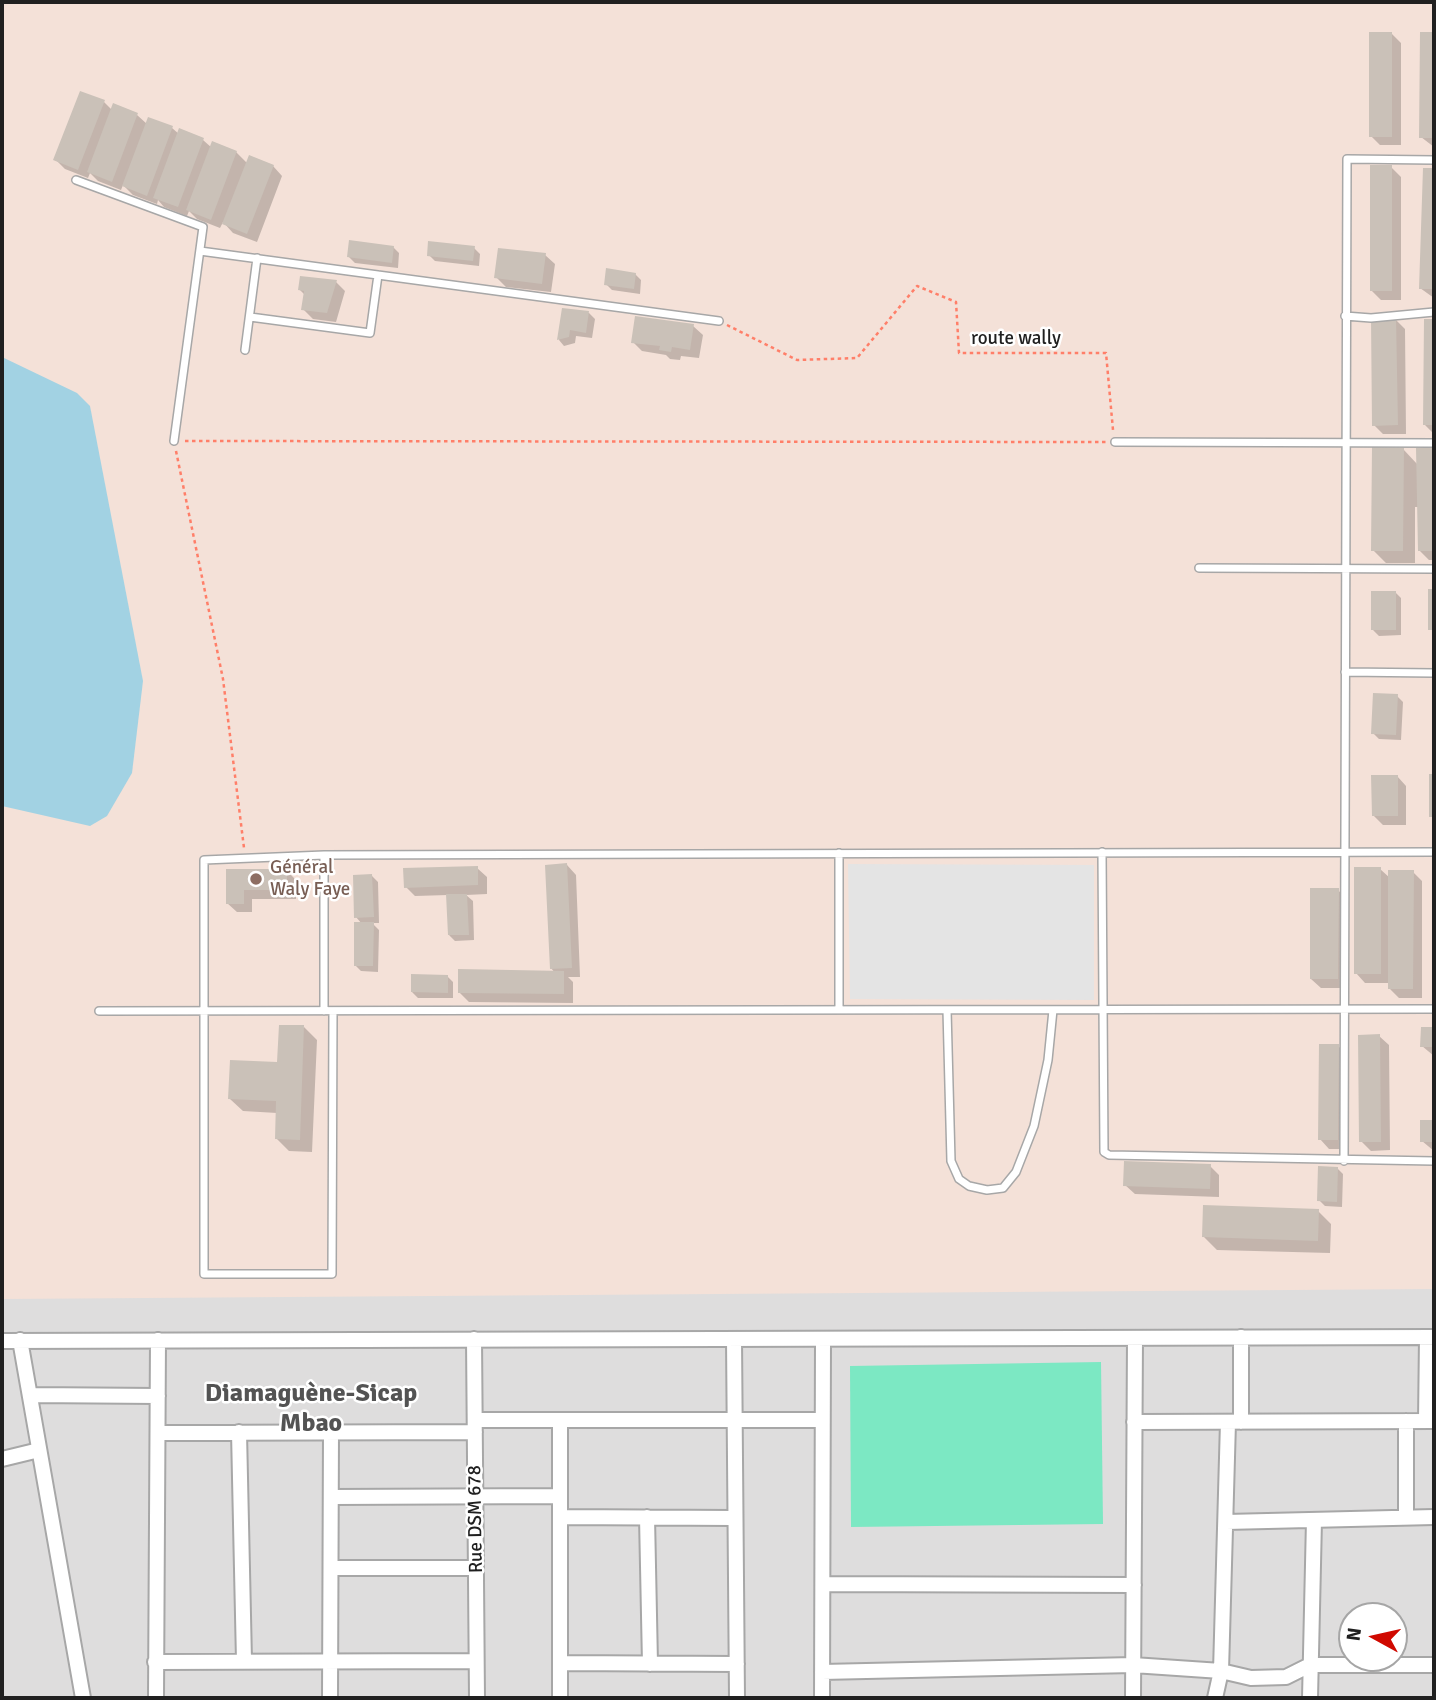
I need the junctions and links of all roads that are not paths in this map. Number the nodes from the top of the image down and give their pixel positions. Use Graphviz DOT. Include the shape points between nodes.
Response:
graph roads {
  1 [pos="1434,160"];
  2 [pos="76,180"];
  3 [pos="200,251"];
  4 [pos="257,258"];
  5 [pos="378,275"];
  6 [pos="1434,312"];
  7 [pos="1345,316"];
  8 [pos="250,317"];
  9 [pos="719,321"];
  10 [pos="245,350"];
  11 [pos="174,441"];
  12 [pos="1115,442"];
  13 [pos="1345,443"];
  14 [pos="1434,443"];
  15 [pos="1199,568"];
  16 [pos="1345,569"];
  17 [pos="1434,569"];
  18 [pos="1345,672"];
  19 [pos="1434,673"];
  20 [pos="1345,851"];
  21 [pos="1102,852"];
  22 [pos="1434,852"];
  23 [pos="839,853"];
  24 [pos="324,855"];
  25 [pos="1345,1009"];
  26 [pos="1434,1009"];
  27 [pos="839,1010"];
  28 [pos="947,1010"];
  29 [pos="1053,1010"];
  30 [pos="1104,1010"];
  31 [pos="99,1011"];
  32 [pos="204,1011"];
  33 [pos="328,1011"];
  34 [pos="1345,1161"];
  35 [pos="1434,1161"];
  36 [pos="1241,1337"];
  37 [pos="1431,1337"];
  38 [pos="1135,1338"];
  39 [pos="474,1339"];
  40 [pos="734,1339"];
  41 [pos="823,1339"];
  42 [pos="2,1340"];
  43 [pos="20,1340"];
  44 [pos="158,1340"];
  45 [pos="30,1395"];
  46 [pos="158,1396"];
  47 [pos="560,1420"];
  48 [pos="734,1420"];
  49 [pos="822,1420"];
  50 [pos="1406,1421"];
  51 [pos="1430,1421"];
  52 [pos="1134,1422"];
  53 [pos="1234,1422"];
  54 [pos="475,1426"];
  55 [pos="239,1432"];
  56 [pos="331,1432"];
  57 [pos="158,1433"];
  58 [pos="39,1450"];
  59 [pos="2,1459"];
  60 [pos="475,1496"];
  61 [pos="560,1496"];
  62 [pos="332,1497"];
  63 [pos="560,1517"];
  64 [pos="647,1517"];
  65 [pos="1406,1517"];
  66 [pos="1434,1517"];
  67 [pos="733,1518"];
  68 [pos="1314,1520"];
  69 [pos="1226,1522"];
  70 [pos="332,1568"];
  71 [pos="476,1568"];
  72 [pos="823,1584"];
  73 [pos="1134,1586"];
  74 [pos="155,1661"];
  75 [pos="244,1661"];
  76 [pos="330,1661"];
  77 [pos="477,1661"];
  78 [pos="560,1663"];
  79 [pos="650,1664"];
  80 [pos="737,1664"];
  81 [pos="1133,1665"];
  82 [pos="1310,1665"];
  83 [pos="1434,1665"];
  84 [pos="1221,1671"];
  85 [pos="822,1672"];
  86 [pos="83,1698"];
  87 [pos="156,1698"];
  88 [pos="330,1698"];
  89 [pos="477,1698"];
  90 [pos="560,1698"];
  91 [pos="737,1698"];
  92 [pos="822,1698"];
  93 [pos="1133,1698"];
  94 [pos="1215,1698"];
  95 [pos="1310,1698"];
  1 -- 7 [label="lane" via="1347,159"];
  2 -- 3 [label="lane" via="203,227"];
  3 -- 4 [label="lane"];
  3 -- 11 [label="lane"];
  4 -- 5 [label="lane"];
  4 -- 8 [label="lane"];
  5 -- 8 [label="lane" via="370,333"];
  5 -- 9 [label="lane"];
  6 -- 7 [label="lane"];
  7 -- 13 [label="lane"];
  8 -- 10 [label="lane"];
  12 -- 13 [label="lane"];
  13 -- 14 [label="lane"];
  13 -- 16 [label="lane"];
  15 -- 16 [label="lane"];
  16 -- 17 [label="lane"];
  16 -- 18 [label="lane"];
  18 -- 19 [label="lane"];
  18 -- 20 [label="lane"];
  20 -- 21 [label="lane"];
  20 -- 22 [label="lane"];
  20 -- 25 [label="lane"];
  21 -- 23 [label="lane"];
  21 -- 30 [label="lane"];
  23 -- 24 [label="lane"];
  23 -- 27 [label="lane"];
  24 -- 32 [label="lane" via="204,860"];
  24 -- 33 [label="lane"];
  25 -- 26 [label="lane"];
  25 -- 30 [label="lane"];
  25 -- 34 [label="lane"];
  27 -- 28 [label="lane"];
  27 -- 33 [label="lane"];
  28 -- 29 [label="lane"];
  28 -- 29 [label="lane" via="951,1161 959,1179 987,1190 1003,1188 1016,1172 1034,1126"];
  29 -- 30 [label="lane"];
  30 -- 34 [label="lane" via="1106,1154"];
  31 -- 32 [label="lane"];
  32 -- 33 [label="lane"];
  32 -- 33 [label="lane" via="204,1274 332,1274"];
  34 -- 35 [label="lane"];
  36 -- 37 [label="street"];
  36 -- 38 [label="street"];
  36 -- 53 [label="street"];
  37 -- 51 [label="street"];
  38 -- 41 [label="street"];
  38 -- 52 [label="street"];
  39 -- 40 [label="street"];
  39 -- 44 [label="street"];
  39 -- 54 [label="street, Rue DSM 678"];
  40 -- 41 [label="street"];
  40 -- 48 [label="street"];
  41 -- 49 [label="street"];
  42 -- 43 [label="street"];
  43 -- 44 [label="street"];
  43 -- 45 [label="street"];
  44 -- 46 [label="street"];
  45 -- 46 [label="street"];
  45 -- 58 [label="street"];
  46 -- 57 [label="street"];
  47 -- 48 [label="street"];
  47 -- 54 [label="street"];
  47 -- 61 [label="street"];
  48 -- 49 [label="street"];
  48 -- 67 [label="street"];
  49 -- 72 [label="street"];
  50 -- 51 [label="street"];
  50 -- 53 [label="street"];
  50 -- 65 [label="street"];
  52 -- 53 [label="street"];
  52 -- 73 [label="street"];
  53 -- 69 [label="street"];
  54 -- 56 [label="street"];
  54 -- 60 [label="street, Rue DSM 678"];
  55 -- 56 [label="street"];
  55 -- 57 [label="street"];
  55 -- 75 [label="street"];
  56 -- 62 [label="street"];
  57 -- 74 [label="street"];
  58 -- 59 [label="street"];
  58 -- 86 [label="street"];
  60 -- 61 [label="street"];
  60 -- 62 [label="street"];
  60 -- 71 [label="street, Rue DSM 678"];
  61 -- 63 [label="street"];
  62 -- 70 [label="street"];
  63 -- 64 [label="street"];
  63 -- 78 [label="street"];
  64 -- 67 [label="street"];
  64 -- 79 [label="street"];
  65 -- 66 [label="street"];
  65 -- 68 [label="street"];
  67 -- 80 [label="street"];
  68 -- 69 [label="street"];
  68 -- 82 [label="street"];
  69 -- 84 [label="street"];
  70 -- 71 [label="street"];
  70 -- 76 [label="street"];
  71 -- 77 [label="street, Rue DSM 678"];
  72 -- 73 [label="street"];
  72 -- 85 [label="street"];
  73 -- 81 [label="street"];
  74 -- 75 [label="street"];
  74 -- 87 [label="street"];
  75 -- 76 [label="street"];
  76 -- 77 [label="street"];
  76 -- 88 [label="street"];
  77 -- 89 [label="street, Rue DSM 678"];
  78 -- 79 [label="street"];
  78 -- 90 [label="street"];
  79 -- 80 [label="street"];
  80 -- 91 [label="street"];
  81 -- 84 [label="street"];
  81 -- 85 [label="street"];
  81 -- 93 [label="street"];
  82 -- 83 [label="street"];
  82 -- 84 [label="street" via="1286,1676 1251,1678"];
  82 -- 95 [label="street"];
  84 -- 94 [label="street"];
  85 -- 92 [label="street"];
}
